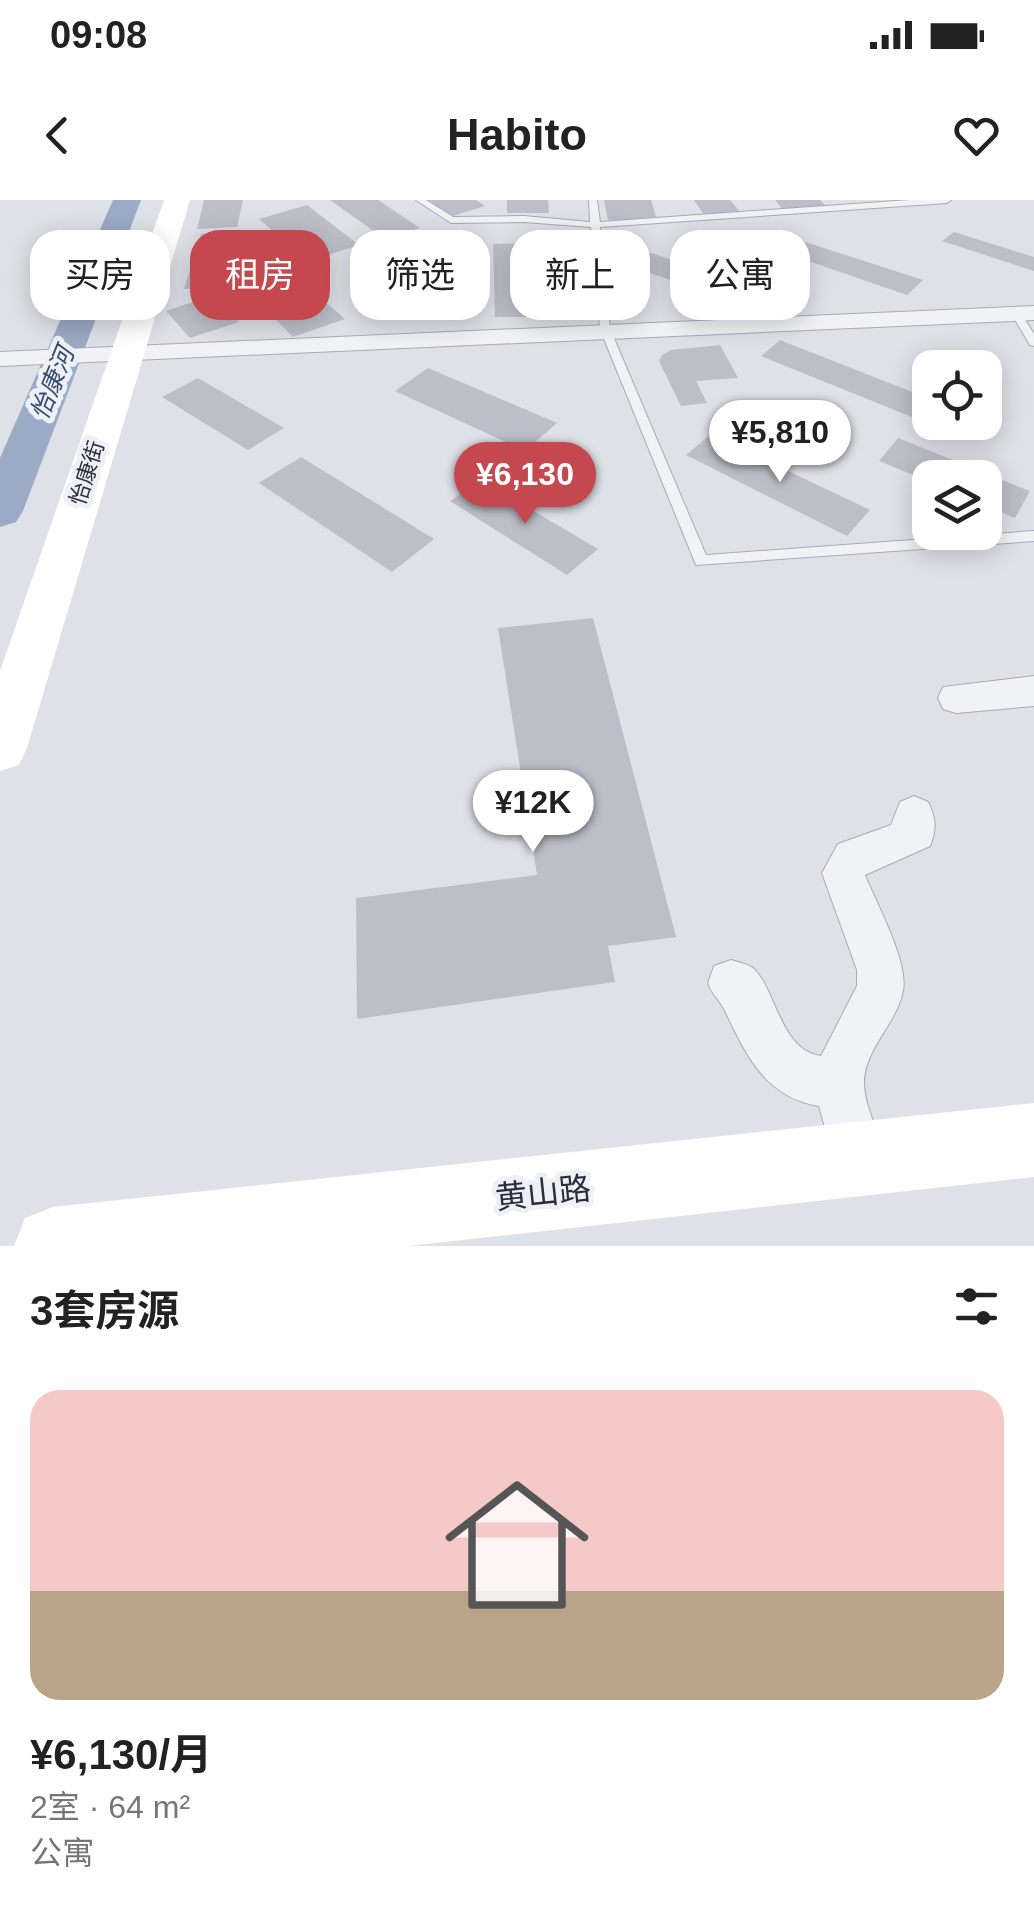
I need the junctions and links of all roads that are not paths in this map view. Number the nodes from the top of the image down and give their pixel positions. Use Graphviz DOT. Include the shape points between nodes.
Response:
graph roads {
  1 [pos="177,200"];
  2 [pos="420,200"];
  3 [pos="592,200"];
  4 [pos="946,200"];
  5 [pos="595,225"];
  6 [pos="1025,313"];
  7 [pos="605,330"];
  8 [pos="1034,344"];
  9 [pos="125,354"];
  10 [pos="0,359"];
  11 [pos="1034,536"];
  12 [pos="1034,691"];
  13 [pos="956,698"];
  14 [pos="0,748"];
  15 [pos="914,815"];
  16 [pos="731,983"];
  17 [pos="839,1083"];
  18 [pos="1034,1140"];
  19 [pos="858,1159"];
  20 [pos="53,1246"];
  1 -- 9 [label="street, 怡康街"];
  2 -- 5 [label="lane" via="450,220"];
  3 -- 5 [label="lane"];
  4 -- 5 [label="lane"];
  5 -- 7 [label="lane"];
  6 -- 7 [label="street"];
  6 -- 8 [label="lane"];
  7 -- 9 [label="street"];
  7 -- 11 [label="lane" via="701,561"];
  9 -- 10 [label="street"];
  9 -- 14 [label="street, 怡康街"];
  12 -- 13 [label="street"];
  15 -- 17 [label="street" via="915,832 908,839 845,861 842,873 874,951 880,990 847,1052"];
  16 -- 17 [label="street" via="793,1072"];
  17 -- 19 [label="street"];
  18 -- 19 [label="street, 黄山路"];
  19 -- 20 [label="street, 黄山路"];
}
